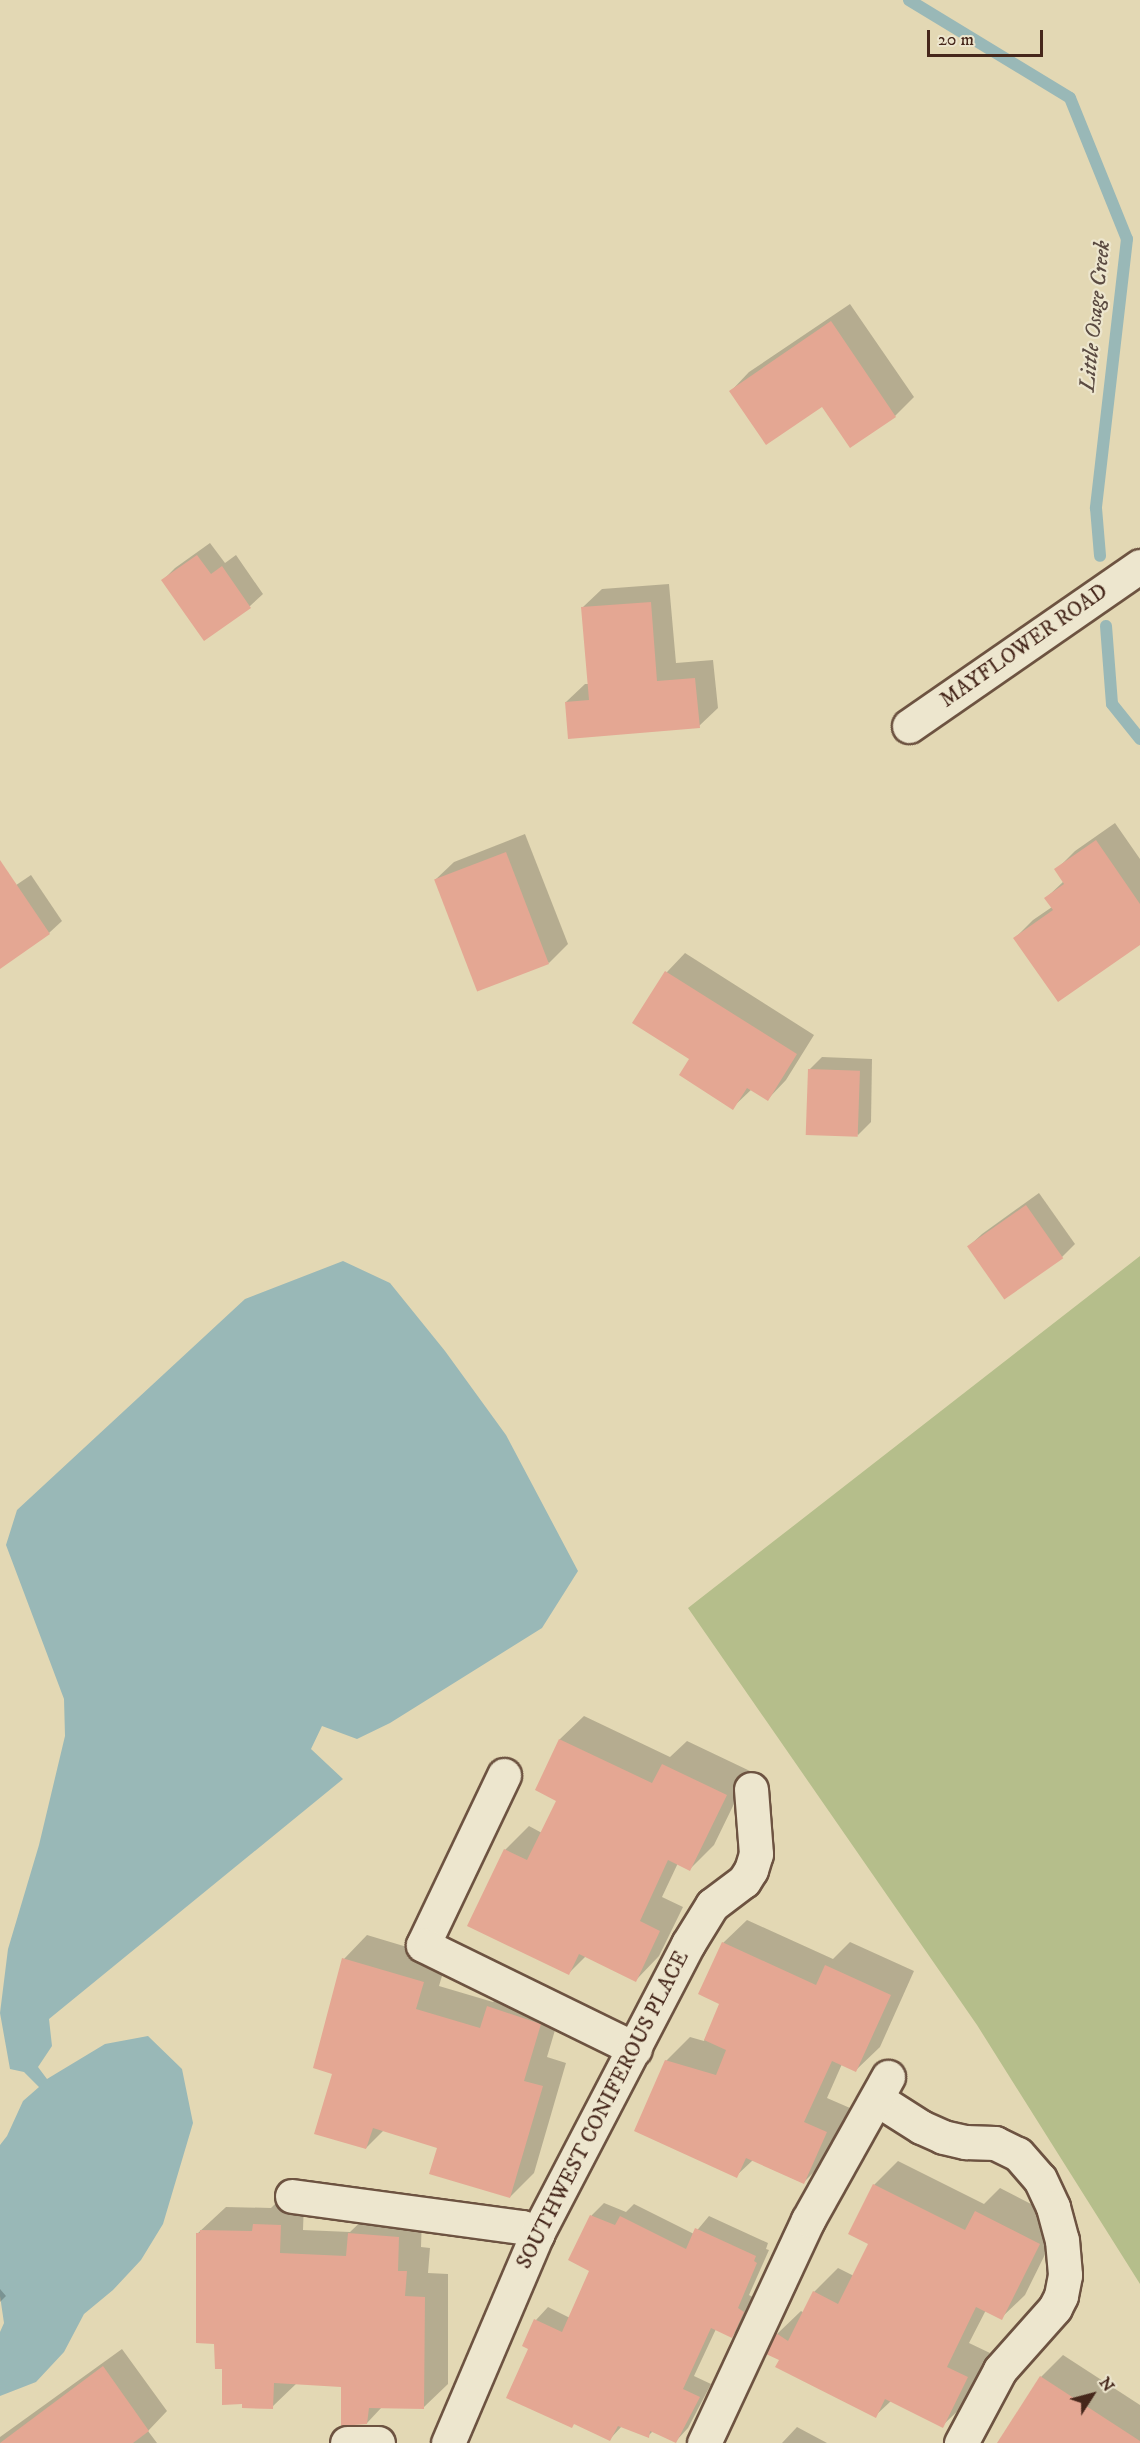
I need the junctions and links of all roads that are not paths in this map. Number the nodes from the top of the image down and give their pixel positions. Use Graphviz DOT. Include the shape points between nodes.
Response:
graph roads {
  1 [pos="1140,566"];
  2 [pos="909,726"];
  3 [pos="504,1775"];
  4 [pos="751,1789"];
  5 [pos="635,2049"];
  6 [pos="292,2196"];
  7 [pos="537,2234"];
  8 [pos="346,2443"];
  9 [pos="378,2443"];
  10 [pos="448,2443"];
  11 [pos="704,2443"];
  12 [pos="961,2443"];
  1 -- 2 [label="street, MAYFLOWER ROAD"];
  3 -- 5 [label="street" via="423,1945"];
  4 -- 5 [label="street, SOUTHWEST CONIFEROUS PLACE" via="756,1854 751,1870 744,1881 712,1905"];
  5 -- 7 [label="street, SOUTHWEST CONIFEROUS PLACE"];
  6 -- 7 [label="street" via="522,2227"];
  7 -- 10 [label="street, SOUTHWEST CONIFEROUS PLACE"];
  8 -- 9 [label="street"];
  11 -- 12 [label="street" via="808,2220 883,2088 921,2127 965,2142 996,2143 1018,2154 1040,2179 1062,2240 1065,2275 1061,2296 1055,2308 1000,2370"];
}
